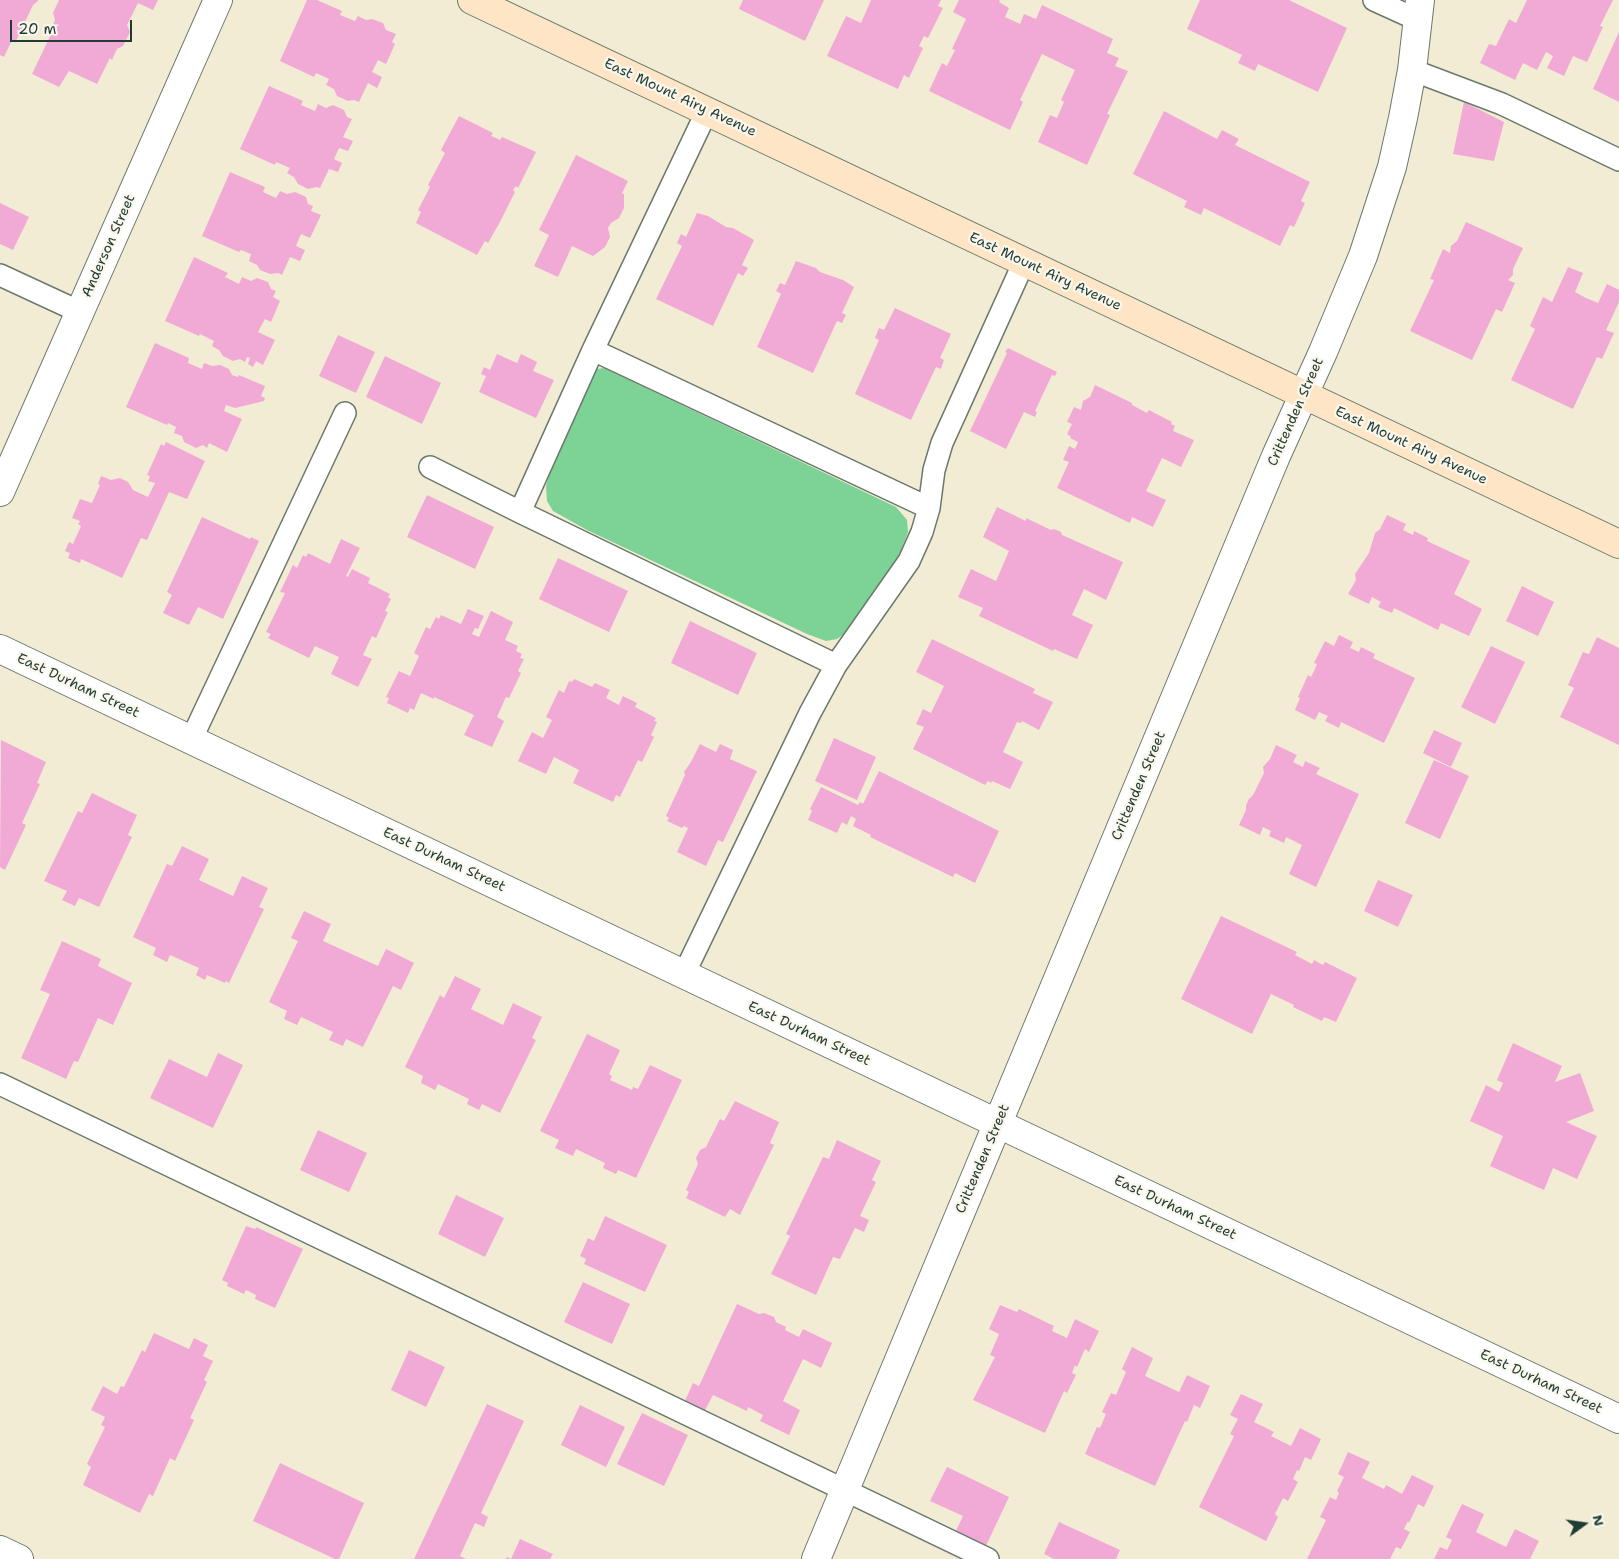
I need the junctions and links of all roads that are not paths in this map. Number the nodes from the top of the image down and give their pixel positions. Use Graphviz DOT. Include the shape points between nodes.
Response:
graph roads {
  1 [pos="218,0"];
  2 [pos="472,0"];
  3 [pos="1374,0"];
  4 [pos="1419,10"];
  5 [pos="1412,70"];
  6 [pos="707,111"];
  7 [pos="1619,160"];
  8 [pos="1024,262"];
  9 [pos="0,275"];
  10 [pos="80,312"];
  11 [pos="593,350"];
  12 [pos="1304,395"];
  13 [pos="345,413"];
  14 [pos="430,466"];
  15 [pos="0,492"];
  16 [pos="929,508"];
  17 [pos="520,512"];
  18 [pos="1619,544"];
  19 [pos="0,649"];
  20 [pos="836,665"];
  21 [pos="191,740"];
  22 [pos="684,974"];
  23 [pos="0,1084"];
  24 [pos="998,1124"];
  25 [pos="1619,1419"];
  26 [pos="845,1491"];
  27 [pos="0,1550"];
  28 [pos="19,1559"];
  29 [pos="816,1559"];
  30 [pos="988,1559"];
  1 -- 10 [label="street, Anderson Street"];
  2 -- 6 [label="main road, East Mount Airy Avenue"];
  3 -- 4 [label="lane"];
  4 -- 5 [label="street, Crittenden Street"];
  5 -- 7 [label="lane" via="1502,104"];
  5 -- 12 [label="street, Crittenden Street" via="1392,167 1377,215 1344,304"];
  6 -- 8 [label="main road, East Mount Airy Avenue"];
  6 -- 11 [label="lane"];
  8 -- 12 [label="main road, East Mount Airy Avenue"];
  8 -- 16 [label="lane" via="942,443 934,470"];
  9 -- 10 [label="lane"];
  10 -- 15 [label="street, Anderson Street"];
  11 -- 16 [label="lane"];
  11 -- 17 [label="lane"];
  12 -- 18 [label="main road, East Mount Airy Avenue"];
  12 -- 24 [label="street, Crittenden Street"];
  13 -- 21 [label="lane"];
  14 -- 17 [label="lane"];
  16 -- 20 [label="lane" via="909,561"];
  17 -- 20 [label="lane"];
  19 -- 21 [label="street, East Durham Street"];
  20 -- 22 [label="lane"];
  21 -- 22 [label="street, East Durham Street"];
  22 -- 24 [label="street, East Durham Street"];
  23 -- 26 [label="lane"];
  24 -- 25 [label="street, East Durham Street"];
  24 -- 26 [label="street, Crittenden Street"];
  26 -- 29 [label="street, Crittenden Street"];
  26 -- 30 [label="lane"];
  27 -- 28 [label="street"];
}
